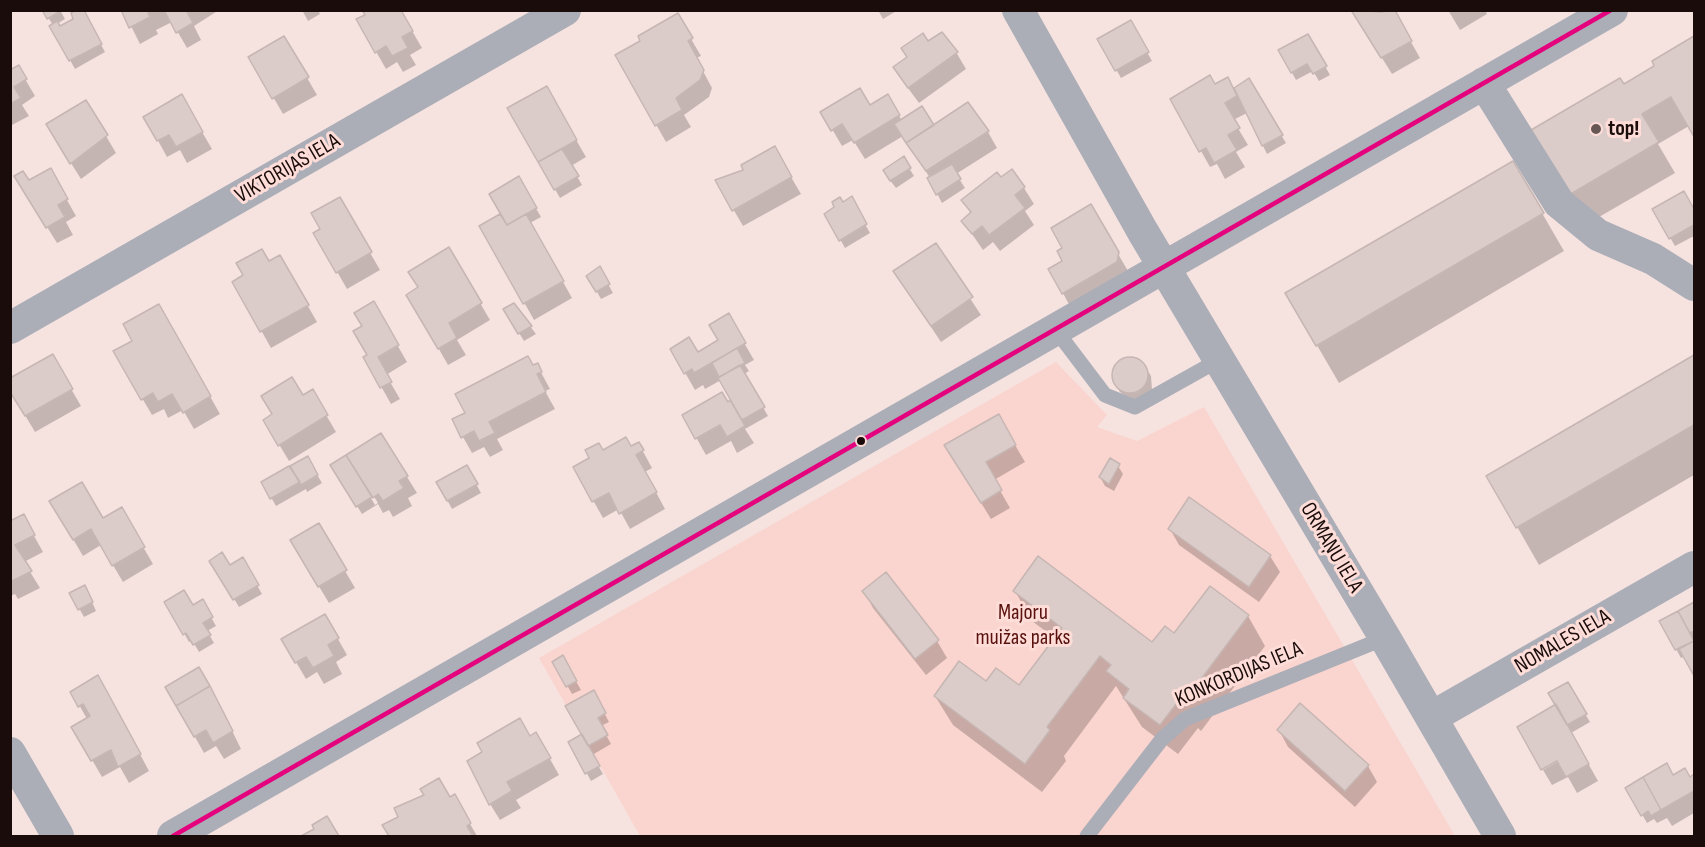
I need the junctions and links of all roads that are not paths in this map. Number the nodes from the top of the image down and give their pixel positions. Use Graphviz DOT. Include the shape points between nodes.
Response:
graph roads {
  1 [pos="565,10"];
  2 [pos="1018,10"];
  3 [pos="1612,10"];
  4 [pos="1484,83"];
  5 [pos="1163,267"];
  6 [pos="1695,285"];
  7 [pos="10,328"];
  8 [pos="1055,329"];
  9 [pos="1219,360"];
  10 [pos="1695,567"];
  11 [pos="1385,638"];
  12 [pos="1432,717"];
  13 [pos="10,753"];
  14 [pos="58,837"];
  15 [pos="173,837"];
  16 [pos="1087,837"];
  17 [pos="1500,837"];
  1 -- 7 [label="street, VIKTORIJAS IELA"];
  2 -- 5 [label="street, ORMAŅU IELA"];
  3 -- 4 [label="street"];
  4 -- 5 [label="street"];
  4 -- 6 [label="street" via="1559,203 1598,234 1653,259"];
  5 -- 8 [label="street"];
  5 -- 9 [label="street, ORMAŅU IELA"];
  8 -- 9 [label="lane" via="1105,395 1135,407"];
  8 -- 15 [label="street"];
  9 -- 11 [label="street, ORMAŅU IELA"];
  10 -- 12 [label="street, NOMALES IELA"];
  11 -- 12 [label="street, ORMAŅU IELA"];
  11 -- 16 [label="lane, KONKORDIJAS IELA" via="1185,719 1162,739"];
  12 -- 17 [label="street, ORMAŅU IELA"];
  13 -- 14 [label="street"];
}
